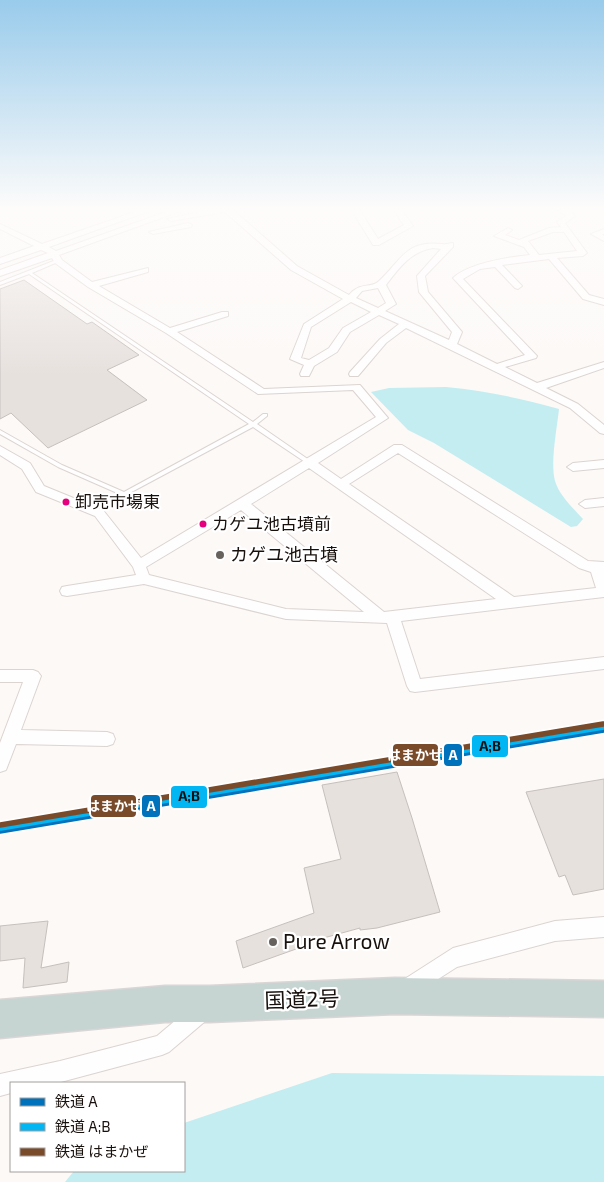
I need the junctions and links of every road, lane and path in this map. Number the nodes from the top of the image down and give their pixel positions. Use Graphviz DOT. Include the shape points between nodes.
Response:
graph roads {
  1 [pos="31,264"];
  2 [pos="44,264"];
  3 [pos="65,264"];
  4 [pos="290,264"];
  5 [pos="398,264"];
  6 [pos="432,264"];
  7 [pos="496,264"];
  8 [pos="497,264"];
  9 [pos="558,264"];
  10 [pos="145,270"];
  11 [pos="0,273"];
  12 [pos="30,273"];
  13 [pos="0,284"];
  14 [pos="91,285"];
  15 [pos="381,286"];
  16 [pos="518,286"];
  17 [pos="350,298"];
  18 [pos="604,302"];
  19 [pos="378,312"];
  20 [pos="225,314"];
  21 [pos="405,324"];
  22 [pos="169,331"];
  23 [pos="452,345"];
  24 [pos="310,364"];
  25 [pos="604,365"];
  26 [pos="499,368"];
  27 [pos="305,374"];
  28 [pos="354,374"];
  29 [pos="537,387"];
  30 [pos="265,415"];
  31 [pos="252,425"];
  32 [pos="604,431"];
  33 [pos="0,432"];
  34 [pos="0,450"];
  35 [pos="310,462"];
  36 [pos="604,464"];
  37 [pos="573,467"];
  38 [pos="341,484"];
  39 [pos="604,502"];
  40 [pos="242,504"];
  41 [pos="585,504"];
  42 [pos="139,565"];
  43 [pos="601,568"];
  44 [pos="144,579"];
  45 [pos="67,591"];
  46 [pos="604,591"];
  47 [pos="512,603"];
  48 [pos="387,617"];
  49 [pos="604,663"];
  50 [pos="0,676"];
  51 [pos="10,737"];
  52 [pos="107,739"];
  53 [pos="0,765"];
  54 [pos="604,926"];
  55 [pos="396,996"];
  56 [pos="604,999"];
  57 [pos="210,1004"];
  58 [pos="0,1019"];
  59 [pos="14,1082"];
  1 -- 11 [label="street"];
  2 -- 12 [label="lane"];
  3 -- 14 [label="street"];
  4 -- 17 [label="street"];
  5 -- 15 [label="street"];
  6 -- 23 [label="street" via="421,276 424,292 457,332"];
  7 -- 26 [label="street" via="478,267 457,278 532,356 502,364"];
  8 -- 16 [label="street"];
  9 -- 18 [label="street" via="586,297"];
  10 -- 14 [label="street"];
  12 -- 13 [label="lane"];
  12 -- 31 [label="lane"];
  14 -- 22 [label="street"];
  15 -- 17 [label="street" via="359,289"];
  15 -- 19 [label="street" via="391,304"];
  17 -- 19 [label="street"];
  17 -- 24 [label="street" via="307,326 295,359"];
  19 -- 21 [label="street"];
  19 -- 24 [label="street" via="346,330 332,350"];
  20 -- 22 [label="street"];
  21 -- 23 [label="street"];
  21 -- 28 [label="street" via="383,341"];
  22 -- 35 [label="street" via="262,392 356,387 382,418"];
  23 -- 26 [label="street"];
  24 -- 27 [label="street"];
  25 -- 29 [label="street"];
  26 -- 29 [label="street"];
  29 -- 32 [label="street" via="574,406"];
  30 -- 31 [label="lane"];
  31 -- 33 [label="lane" via="124,494 60,466"];
  31 -- 35 [label="lane"];
  34 -- 42 [label="street" via="26,466 40,489 99,513"];
  35 -- 38 [label="street"];
  35 -- 40 [label="street"];
  36 -- 37 [label="street"];
  38 -- 43 [label="street" via="398,448 584,565"];
  38 -- 47 [label="street"];
  39 -- 41 [label="street"];
  40 -- 42 [label="street"];
  40 -- 48 [label="street"];
  42 -- 44 [label="street"];
  43 -- 46 [label="street"];
  44 -- 45 [label="street"];
  44 -- 48 [label="street" via="286,614"];
  46 -- 47 [label="street"];
  47 -- 48 [label="street"];
  48 -- 49 [label="street" via="415,686"];
  50 -- 51 [label="street" via="33,676"];
  51 -- 52 [label="street"];
  51 -- 53 [label="street"];
  54 -- 55 [label="street" via="555,931 453,958"];
  55 -- 56 [label="highway, 国道2号"];
  55 -- 57 [label="highway, 国道2号"];
  57 -- 58 [label="highway, 国道2号" via="165,1004"];
  57 -- 59 [label="street" via="162,1045"];
}
